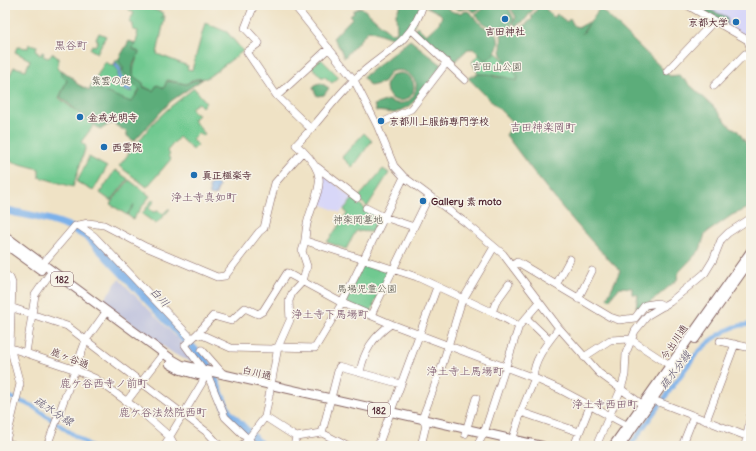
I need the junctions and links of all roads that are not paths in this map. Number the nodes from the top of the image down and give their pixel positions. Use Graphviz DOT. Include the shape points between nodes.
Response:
graph roads {
  1 [pos="254,5"];
  2 [pos="423,5"];
  3 [pos="687,5"];
  4 [pos="297,6"];
  5 [pos="714,21"];
  6 [pos="412,30"];
  7 [pos="749,42"];
  8 [pos="329,48"];
  9 [pos="751,50"];
  10 [pos="751,60"];
  11 [pos="447,62"];
  12 [pos="667,71"];
  13 [pos="354,80"];
  14 [pos="465,80"];
  15 [pos="714,86"];
  16 [pos="277,96"];
  17 [pos="377,125"];
  18 [pos="311,128"];
  19 [pos="303,151"];
  20 [pos="317,167"];
  21 [pos="404,177"];
  22 [pos="429,196"];
  23 [pos="357,198"];
  24 [pos="366,208"];
  25 [pos="384,217"];
  26 [pos="751,218"];
  27 [pos="75,227"];
  28 [pos="414,227"];
  29 [pos="5,239"];
  30 [pos="306,241"];
  31 [pos="494,246"];
  32 [pos="751,251"];
  33 [pos="364,259"];
  34 [pos="570,259"];
  35 [pos="751,260"];
  36 [pos="513,265"];
  37 [pos="41,266"];
  38 [pos="393,269"];
  39 [pos="592,271"];
  40 [pos="5,274"];
  41 [pos="49,276"];
  42 [pos="303,281"];
  43 [pos="509,284"];
  44 [pos="556,284"];
  45 [pos="437,287"];
  46 [pos="578,298"];
  47 [pos="464,299"];
  48 [pos="342,303"];
  49 [pos="539,303"];
  50 [pos="664,306"];
  51 [pos="10,307"];
  52 [pos="492,312"];
  53 [pos="32,314"];
  54 [pos="105,314"];
  55 [pos="371,315"];
  56 [pos="526,318"];
  57 [pos="391,324"];
  58 [pos="519,326"];
  59 [pos="559,328"];
  60 [pos="198,333"];
  61 [pos="419,335"];
  62 [pos="630,339"];
  63 [pos="86,340"];
  64 [pos="189,340"];
  65 [pos="549,340"];
  66 [pos="720,341"];
  67 [pos="735,344"];
  68 [pos="8,346"];
  69 [pos="278,347"];
  70 [pos="448,347"];
  71 [pos="751,348"];
  72 [pos="202,350"];
  73 [pos="26,353"];
  74 [pos="162,356"];
  75 [pos="584,357"];
  76 [pos="506,367"];
  77 [pos="672,367"];
  78 [pos="76,370"];
  79 [pos="360,372"];
  80 [pos="212,375"];
  81 [pos="534,378"];
  82 [pos="142,381"];
  83 [pos="401,384"];
  84 [pos="270,389"];
  85 [pos="621,389"];
  86 [pos="476,398"];
  87 [pos="127,401"];
  88 [pos="330,402"];
  89 [pos="652,403"];
  90 [pos="590,406"];
  91 [pos="521,412"];
  92 [pos="184,414"];
  93 [pos="751,414"];
  94 [pos="390,415"];
  95 [pos="610,416"];
  96 [pos="694,416"];
  97 [pos="265,417"];
  98 [pos="706,421"];
  99 [pos="424,422"];
  100 [pos="630,427"];
  101 [pos="466,431"];
  102 [pos="6,432"];
  103 [pos="579,432"];
  104 [pos="322,433"];
  105 [pos="484,435"];
  106 [pos="746,436"];
  107 [pos="170,437"];
  108 [pos="250,437"];
  109 [pos="296,437"];
  110 [pos="5,444"];
  111 [pos="509,444"];
  112 [pos="17,446"];
  113 [pos="47,446"];
  114 [pos="164,446"];
  115 [pos="175,446"];
  116 [pos="220,446"];
  117 [pos="240,446"];
  118 [pos="255,446"];
  119 [pos="294,446"];
  120 [pos="346,446"];
  121 [pos="378,446"];
  122 [pos="421,446"];
  123 [pos="476,446"];
  124 [pos="541,446"];
  125 [pos="574,446"];
  126 [pos="596,446"];
  127 [pos="613,446"];
  128 [pos="620,446"];
  129 [pos="682,446"];
  130 [pos="745,446"];
  1 -- 16 [label="street" via="245,28 260,43 247,52"];
  2 -- 6 [label="street"];
  3 -- 5 [label="street"];
  4 -- 8 [label="street"];
  5 -- 7 [label="street"];
  5 -- 12 [label="street"];
  6 -- 11 [label="street"];
  6 -- 13 [label="street"];
  7 -- 9 [label="street"];
  8 -- 13 [label="street"];
  8 -- 16 [label="street"];
  10 -- 15 [label="street" via="745,54"];
  11 -- 14 [label="street"];
  11 -- 17 [label="street" via="411,109"];
  13 -- 17 [label="street"];
  13 -- 18 [label="street"];
  16 -- 18 [label="street"];
  17 -- 21 [label="street" via="392,162"];
  18 -- 19 [label="street" via="296,145"];
  19 -- 20 [label="street"];
  19 -- 27 [label="street" via="275,183 264,228 225,276 217,276 171,258 104,226 88,223"];
  20 -- 23 [label="street"];
  20 -- 30 [label="street" via="319,191 307,224"];
  21 -- 22 [label="street"];
  21 -- 25 [label="street"];
  22 -- 28 [label="street"];
  22 -- 31 [label="street"];
  24 -- 25 [label="street"];
  25 -- 28 [label="street"];
  25 -- 33 [label="street"];
  26 -- 50 [label="street" via="721,240 714,260 705,272"];
  27 -- 37 [label="street"];
  27 -- 64 [label="street" via="99,241"];
  28 -- 38 [label="street"];
  29 -- 37 [label="main road, 白川通 / 182"];
  30 -- 33 [label="street"];
  30 -- 42 [label="street" via="302,251 307,266"];
  31 -- 36 [label="street"];
  31 -- 47 [label="street"];
  32 -- 77 [label="main road, 今出川通"];
  33 -- 38 [label="street"];
  33 -- 48 [label="street"];
  34 -- 44 [label="street"];
  35 -- 77 [label="main road, 今出川通"];
  36 -- 44 [label="street" via="517,262"];
  36 -- 49 [label="street"];
  37 -- 41 [label="main road, 白川通 / 182"];
  37 -- 54 [label="main road, 白川通 / 182"];
  38 -- 45 [label="street"];
  38 -- 55 [label="street"];
  39 -- 46 [label="street"];
  40 -- 51 [label="street" via="11,280"];
  41 -- 53 [label="street" via="35,295"];
  41 -- 54 [label="main road, 白川通 / 182"];
  42 -- 48 [label="street"];
  42 -- 60 [label="street" via="287,273 263,311 258,314 245,308 231,321 213,316"];
  42 -- 69 [label="street" via="292,293 289,301 290,320"];
  43 -- 52 [label="street"];
  44 -- 46 [label="street"];
  45 -- 47 [label="street"];
  45 -- 61 [label="street"];
  46 -- 50 [label="street" via="619,320 635,318 645,305 658,303"];
  47 -- 52 [label="street"];
  47 -- 70 [label="street"];
  48 -- 55 [label="street"];
  48 -- 69 [label="street" via="315,348"];
  49 -- 56 [label="street"];
  49 -- 59 [label="street"];
  50 -- 62 [label="street" via="648,315"];
  51 -- 53 [label="street"];
  51 -- 68 [label="street"];
  52 -- 58 [label="street"];
  53 -- 63 [label="street" via="67,326"];
  53 -- 73 [label="street"];
  54 -- 63 [label="street"];
  54 -- 74 [label="main road, 白川通 / 182"];
  55 -- 57 [label="street"];
  56 -- 58 [label="street"];
  56 -- 65 [label="street"];
  57 -- 61 [label="street"];
  57 -- 79 [label="street" via="381,331 364,354"];
  58 -- 76 [label="street"];
  59 -- 65 [label="street"];
  59 -- 75 [label="street"];
  60 -- 64 [label="street"];
  60 -- 69 [label="street" via="231,348"];
  61 -- 70 [label="street"];
  61 -- 83 [label="street"];
  62 -- 75 [label="street" via="610,340"];
  62 -- 77 [label="street"];
  62 -- 85 [label="street"];
  63 -- 78 [label="street"];
  63 -- 82 [label="street"];
  64 -- 80 [label="street" via="185,345"];
  65 -- 81 [label="street" via="541,352"];
  66 -- 67 [label="street"];
  67 -- 71 [label="street"];
  67 -- 98 [label="street"];
  68 -- 73 [label="street, 鹿ヶ谷通"];
  68 -- 102 [label="street" via="19,380 17,399"];
  69 -- 84 [label="street"];
  70 -- 76 [label="street"];
  70 -- 99 [label="street"];
  72 -- 80 [label="street"];
  73 -- 78 [label="street, 鹿ヶ谷通"];
  74 -- 80 [label="main road, 白川通 / 182" via="181,370"];
  74 -- 82 [label="street"];
  75 -- 85 [label="street" via="599,373"];
  76 -- 81 [label="street"];
  76 -- 105 [label="street"];
  77 -- 89 [label="main road, 今出川通"];
  78 -- 87 [label="street, 鹿ヶ谷通" via="96,379"];
  78 -- 113 [label="street"];
  79 -- 83 [label="street"];
  79 -- 88 [label="street" via="339,367"];
  80 -- 84 [label="main road, 白川通 / 182"];
  80 -- 92 [label="street"];
  80 -- 108 [label="street" via="226,417"];
  81 -- 90 [label="street"];
  81 -- 91 [label="street"];
  82 -- 87 [label="street"];
  82 -- 92 [label="street"];
  83 -- 94 [label="street"];
  84 -- 88 [label="main road, 白川通 / 182"];
  84 -- 97 [label="street"];
  85 -- 89 [label="street"];
  85 -- 95 [label="street"];
  86 -- 101 [label="street"];
  87 -- 107 [label="street, 鹿ヶ谷通"];
  88 -- 94 [label="main road, 白川通 / 182"];
  88 -- 104 [label="street"];
  89 -- 96 [label="street"];
  89 -- 100 [label="main road, 今出川通"];
  90 -- 95 [label="street"];
  90 -- 103 [label="street"];
  91 -- 103 [label="street"];
  91 -- 111 [label="street"];
  92 -- 107 [label="street"];
  92 -- 116 [label="street"];
  93 -- 106 [label="street"];
  94 -- 99 [label="main road, 白川通 / 182"];
  94 -- 121 [label="street"];
  95 -- 100 [label="street"];
  95 -- 126 [label="street"];
  96 -- 98 [label="street"];
  96 -- 129 [label="street"];
  97 -- 108 [label="street"];
  97 -- 109 [label="street"];
  98 -- 106 [label="street"];
  99 -- 101 [label="main road, 白川通 / 182"];
  99 -- 122 [label="street"];
  100 -- 127 [label="main road, 今出川通"];
  100 -- 128 [label="main road, 今出川通"];
  101 -- 105 [label="main road, 白川通 / 182"];
  102 -- 110 [label="street"];
  103 -- 125 [label="street"];
  104 -- 109 [label="street"];
  104 -- 120 [label="street"];
  105 -- 111 [label="main road, 白川通 / 182"];
  105 -- 123 [label="street"];
  106 -- 130 [label="street"];
  107 -- 114 [label="street"];
  107 -- 115 [label="street, 鹿ヶ谷通"];
  108 -- 117 [label="street"];
  108 -- 118 [label="street"];
  109 -- 119 [label="street"];
  110 -- 112 [label="street"];
  111 -- 124 [label="main road, 白川通 / 182"];
}
